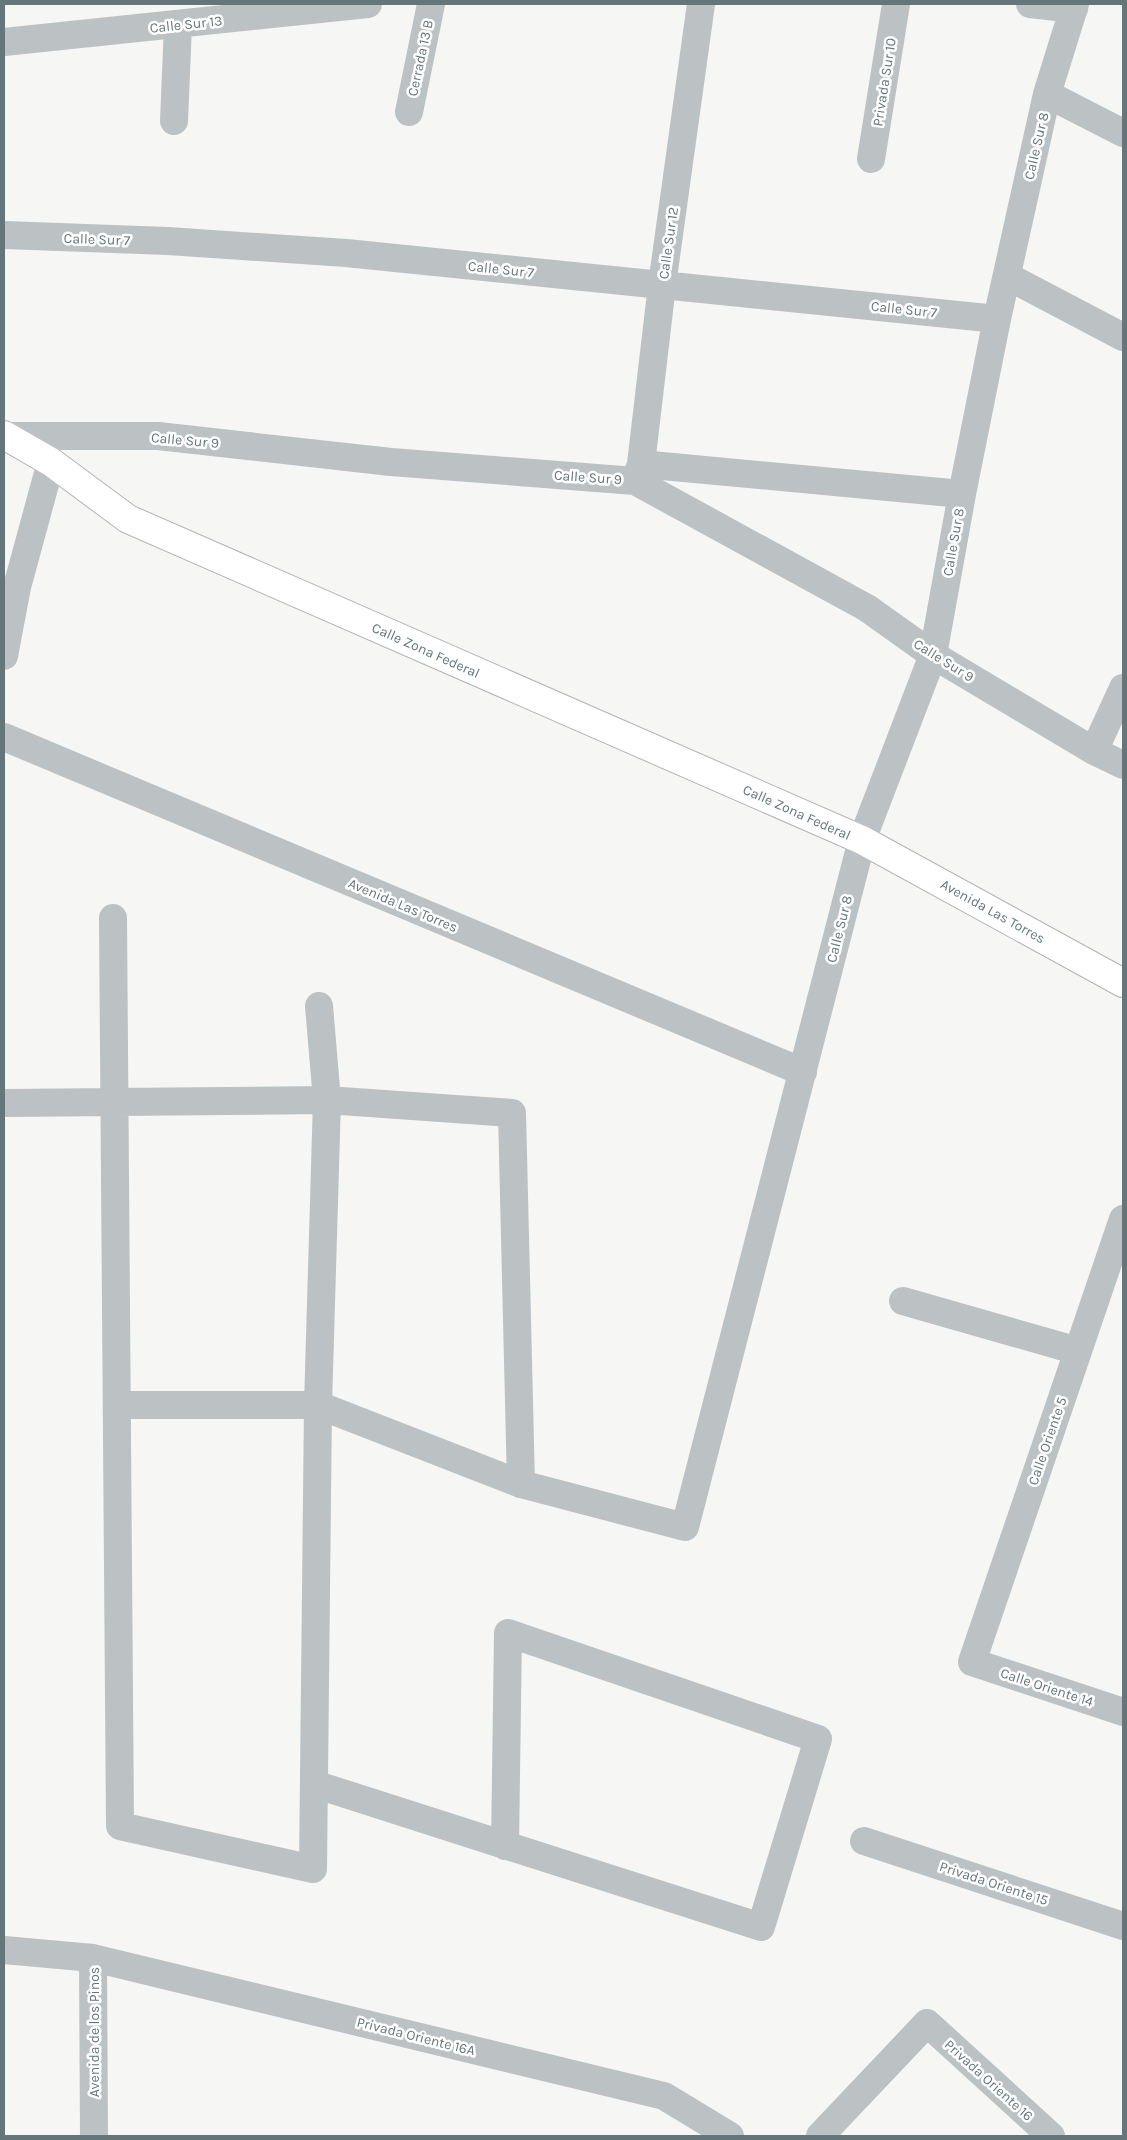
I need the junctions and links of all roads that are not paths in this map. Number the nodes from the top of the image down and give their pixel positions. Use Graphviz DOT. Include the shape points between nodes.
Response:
graph roads {
  1 [pos="368,4"];
  2 [pos="431,4"];
  3 [pos="701,4"];
  4 [pos="896,4"];
  5 [pos="1030,4"];
  6 [pos="1075,6"];
  7 [pos="178,25"];
  8 [pos="4,42"];
  9 [pos="1047,94"];
  10 [pos="409,112"];
  11 [pos="174,121"];
  12 [pos="1123,133"];
  13 [pos="871,159"];
  14 [pos="4,235"];
  15 [pos="1007,276"];
  16 [pos="662,285"];
  17 [pos="997,319"];
  18 [pos="1123,337"];
  19 [pos="5,436"];
  20 [pos="51,462"];
  21 [pos="638,473"];
  22 [pos="962,494"];
  23 [pos="933,655"];
  24 [pos="4,656"];
  25 [pos="1123,688"];
  26 [pos="4,738"];
  27 [pos="1094,751"];
  28 [pos="1123,765"];
  29 [pos="862,840"];
  30 [pos="114,918"];
  31 [pos="1123,983"];
  32 [pos="319,1006"];
  33 [pos="803,1072"];
  34 [pos="327,1100"];
  35 [pos="114,1102"];
  36 [pos="4,1103"];
  37 [pos="1123,1220"];
  38 [pos="903,1301"];
  39 [pos="1078,1351"];
  40 [pos="118,1405"];
  41 [pos="318,1405"];
  42 [pos="521,1484"];
  43 [pos="972,1662"];
  44 [pos="1123,1712"];
  45 [pos="314,1784"];
  46 [pos="864,1841"];
  47 [pos="504,1846"];
  48 [pos="1123,1926"];
  49 [pos="4,1950"];
  50 [pos="93,1958"];
  51 [pos="94,2136"];
  52 [pos="730,2136"];
  53 [pos="820,2136"];
  54 [pos="1051,2136"];
  1 -- 7 [label="street, Calle Sur 13"];
  2 -- 10 [label="street, Cerrada 13 B"];
  3 -- 16 [label="street, Calle Sur 12"];
  4 -- 13 [label="street, Privada Sur 10"];
  5 -- 6 [label="street"];
  6 -- 9 [label="street, Calle Sur 8"];
  7 -- 8 [label="street, Calle Sur 13"];
  7 -- 11 [label="street"];
  9 -- 12 [label="street"];
  9 -- 15 [label="street, Calle Sur 8"];
  14 -- 16 [label="street, Calle Sur 7" via="346,254"];
  15 -- 17 [label="street, Calle Sur 8"];
  15 -- 18 [label="street"];
  16 -- 17 [label="street, Calle Sur 7"];
  16 -- 21 [label="street, Calle Sur 12"];
  17 -- 22 [label="street, Calle Sur 8"];
  19 -- 20 [label="main road, Calle Zona Federal"];
  19 -- 21 [label="street, Calle Sur 9" via="158,436 392,462"];
  20 -- 24 [label="street" via="17,587"];
  20 -- 29 [label="main road, Calle Zona Federal" via="128,519"];
  21 -- 22 [label="street"];
  21 -- 23 [label="street, Calle Sur 9" via="867,608"];
  22 -- 23 [label="street, Calle Sur 8"];
  23 -- 27 [label="street, Calle Sur 9"];
  23 -- 29 [label="street, Calle Sur 8"];
  25 -- 27 [label="street"];
  26 -- 33 [label="street, Avenida Las Torres"];
  27 -- 28 [label="street, Calle Sur 9"];
  29 -- 31 [label="main road, Avenida Las Torres"];
  29 -- 33 [label="street, Calle Sur 8"];
  30 -- 35 [label="street"];
  32 -- 34 [label="street"];
  33 -- 42 [label="street, Calle Sur 8" via="685,1527"];
  34 -- 35 [label="street"];
  34 -- 41 [label="street"];
  34 -- 42 [label="street" via="512,1113"];
  35 -- 36 [label="street"];
  35 -- 40 [label="street"];
  37 -- 39 [label="street, Calle Oriente 5"];
  38 -- 39 [label="street"];
  39 -- 43 [label="street, Calle Oriente 5"];
  40 -- 41 [label="street"];
  40 -- 45 [label="street" via="120,1826 313,1870"];
  41 -- 42 [label="street"];
  41 -- 45 [label="street"];
  43 -- 44 [label="street, Calle Oriente 14"];
  45 -- 47 [label="street"];
  46 -- 48 [label="street, Privada Oriente 15"];
  47 -- 47 [label="street" via="761,1928 818,1739 508,1633"];
  49 -- 50 [label="street, Avenida de los Pinos"];
  50 -- 51 [label="street, Avenida de los Pinos"];
  50 -- 52 [label="street, Privada Oriente 16A" via="664,2096"];
  53 -- 54 [label="street, Privada Oriente 16" via="927,2023"];
}
